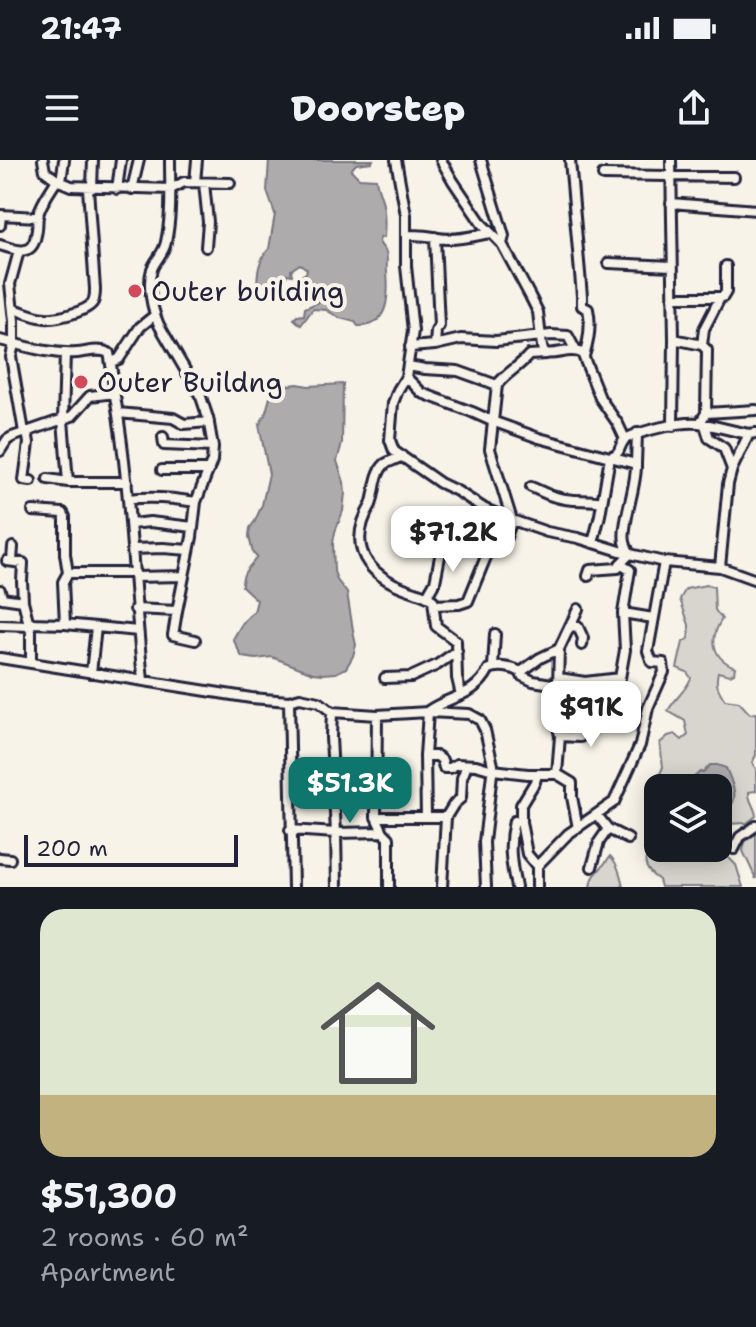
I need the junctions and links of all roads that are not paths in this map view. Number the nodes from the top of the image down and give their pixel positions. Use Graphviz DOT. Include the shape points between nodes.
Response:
graph roads {
  1 [pos="43,160"];
  2 [pos="64,160"];
  3 [pos="93,160"];
  4 [pos="121,160"];
  5 [pos="139,160"];
  6 [pos="170,160"];
  7 [pos="197,160"];
  8 [pos="396,160"];
  9 [pos="441,160"];
  10 [pos="481,160"];
  11 [pos="570,160"];
  12 [pos="671,160"];
  13 [pos="603,175"];
  14 [pos="671,177"];
  15 [pos="734,177"];
  16 [pos="59,181"];
  17 [pos="200,182"];
  18 [pos="230,183"];
  19 [pos="90,188"];
  20 [pos="117,189"];
  21 [pos="132,189"];
  22 [pos="171,189"];
  23 [pos="671,203"];
  24 [pos="756,210"];
  25 [pos="38,217"];
  26 [pos="0,225"];
  27 [pos="490,233"];
  28 [pos="406,235"];
  29 [pos="435,237"];
  30 [pos="502,244"];
  31 [pos="0,245"];
  32 [pos="206,247"];
  33 [pos="19,251"];
  34 [pos="609,263"];
  35 [pos="672,266"];
  36 [pos="726,266"];
  37 [pos="673,297"];
  38 [pos="720,298"];
  39 [pos="14,309"];
  40 [pos="155,315"];
  41 [pos="541,337"];
  42 [pos="674,339"];
  43 [pos="0,340"];
  44 [pos="14,344"];
  45 [pos="435,345"];
  46 [pos="702,345"];
  47 [pos="410,347"];
  48 [pos="65,353"];
  49 [pos="580,353"];
  50 [pos="546,354"];
  51 [pos="111,362"];
  52 [pos="408,366"];
  53 [pos="406,377"];
  54 [pos="497,385"];
  55 [pos="115,393"];
  56 [pos="756,410"];
  57 [pos="118,413"];
  58 [pos="706,413"];
  59 [pos="63,420"];
  60 [pos="492,421"];
  61 [pos="209,422"];
  62 [pos="702,424"];
  63 [pos="673,426"];
  64 [pos="26,432"];
  65 [pos="637,433"];
  66 [pos="753,434"];
  67 [pos="163,437"];
  68 [pos="625,439"];
  69 [pos="213,447"];
  70 [pos="0,451"];
  71 [pos="402,456"];
  72 [pos="610,457"];
  73 [pos="636,464"];
  74 [pos="732,469"];
  75 [pos="162,470"];
  76 [pos="209,470"];
  77 [pos="48,479"];
  78 [pos="31,481"];
  79 [pos="68,482"];
  80 [pos="127,482"];
  81 [pos="531,487"];
  82 [pos="128,499"];
  83 [pos="196,502"];
  84 [pos="602,502"];
  85 [pos="33,511"];
  86 [pos="512,520"];
  87 [pos="131,524"];
  88 [pos="193,527"];
  89 [pos="443,541"];
  90 [pos="593,543"];
  91 [pos="13,547"];
  92 [pos="133,549"];
  93 [pos="189,550"];
  94 [pos="630,554"];
  95 [pos="664,562"];
  96 [pos="620,564"];
  97 [pos="720,567"];
  98 [pos="68,573"];
  99 [pos="135,575"];
  100 [pos="183,576"];
  101 [pos="588,576"];
  102 [pos="756,580"];
  103 [pos="0,590"];
  104 [pos="427,596"];
  105 [pos="23,601"];
  106 [pos="434,605"];
  107 [pos="135,609"];
  108 [pos="578,609"];
  109 [pos="177,611"];
  110 [pos="623,613"];
  111 [pos="653,618"];
  112 [pos="65,624"];
  113 [pos="0,625"];
  114 [pos="29,625"];
  115 [pos="570,626"];
  116 [pos="96,627"];
  117 [pos="138,631"];
  118 [pos="495,634"];
  119 [pos="195,640"];
  120 [pos="582,645"];
  121 [pos="559,649"];
  122 [pos="457,651"];
  123 [pos="0,658"];
  124 [pos="31,663"];
  125 [pos="493,667"];
  126 [pos="521,672"];
  127 [pos="91,673"];
  128 [pos="385,678"];
  129 [pos="143,680"];
  130 [pos="595,681"];
  131 [pos="558,682"];
  132 [pos="461,695"];
  133 [pos="289,701"];
  134 [pos="332,712"];
  135 [pos="428,712"];
  136 [pos="377,715"];
  137 [pos="560,736"];
  138 [pos="425,756"];
  139 [pos="467,765"];
  140 [pos="493,770"];
  141 [pos="537,774"];
  142 [pos="557,774"];
  143 [pos="597,815"];
  144 [pos="376,817"];
  145 [pos="426,817"];
  146 [pos="446,817"];
  147 [pos="521,822"];
  148 [pos="756,826"];
  149 [pos="578,828"];
  150 [pos="608,829"];
  151 [pos="290,830"];
  152 [pos="383,832"];
  153 [pos="336,833"];
  154 [pos="628,839"];
  155 [pos="734,849"];
  156 [pos="537,866"];
  157 [pos="592,867"];
  158 [pos="293,887"];
  159 [pos="337,887"];
  160 [pos="389,887"];
  161 [pos="442,887"];
  162 [pos="486,887"];
  163 [pos="516,887"];
  164 [pos="537,887"];
  1 -- 16 [label="street" via="45,171"];
  2 -- 16 [label="street"];
  3 -- 19 [label="street"];
  4 -- 20 [label="street"];
  5 -- 21 [label="street"];
  6 -- 22 [label="street"];
  7 -- 17 [label="street"];
  8 -- 28 [label="street"];
  9 -- 27 [label="street"];
  10 -- 30 [label="street"];
  11 -- 49 [label="street" via="582,306 590,314 588,340"];
  12 -- 14 [label="street"];
  13 -- 14 [label="street"];
  14 -- 15 [label="street"];
  14 -- 23 [label="street"];
  16 -- 19 [label="street"];
  16 -- 25 [label="street"];
  17 -- 18 [label="street"];
  17 -- 22 [label="street" via="182,182"];
  17 -- 32 [label="street" via="208,222"];
  19 -- 20 [label="street"];
  19 -- 39 [label="street" via="95,289 91,306 50,319"];
  20 -- 21 [label="street"];
  21 -- 22 [label="street"];
  22 -- 40 [label="street" via="166,244 150,278"];
  23 -- 24 [label="street"];
  23 -- 35 [label="street"];
  25 -- 26 [label="street" via="1,215"];
  25 -- 33 [label="street" via="34,243"];
  27 -- 29 [label="street"];
  27 -- 30 [label="street"];
  28 -- 29 [label="street"];
  28 -- 47 [label="street"];
  29 -- 45 [label="street"];
  30 -- 41 [label="street" via="538,312"];
  31 -- 33 [label="street"];
  33 -- 39 [label="street" via="10,284"];
  34 -- 35 [label="street"];
  35 -- 37 [label="street"];
  36 -- 38 [label="street" via="726,292"];
  37 -- 38 [label="street"];
  37 -- 42 [label="street"];
  38 -- 46 [label="street"];
  39 -- 44 [label="street"];
  40 -- 51 [label="street"];
  40 -- 61 [label="street" via="201,397"];
  41 -- 45 [label="street" via="461,339"];
  41 -- 49 [label="street" via="568,336"];
  41 -- 50 [label="street"];
  42 -- 46 [label="street"];
  42 -- 63 [label="street"];
  43 -- 44 [label="street"];
  44 -- 48 [label="street"];
  44 -- 64 [label="street" via="11,357"];
  45 -- 47 [label="street"];
  46 -- 58 [label="street" via="707,350"];
  47 -- 52 [label="street"];
  48 -- 51 [label="street" via="106,351"];
  48 -- 59 [label="street"];
  49 -- 50 [label="street"];
  49 -- 68 [label="street"];
  50 -- 54 [label="street" via="529,355"];
  51 -- 55 [label="street"];
  52 -- 53 [label="street"];
  52 -- 54 [label="street" via="458,371"];
  53 -- 60 [label="street" via="422,393"];
  53 -- 71 [label="street" via="393,403 390,440"];
  54 -- 60 [label="street"];
  55 -- 57 [label="street"];
  55 -- 59 [label="street" via="90,396"];
  56 -- 58 [label="street"];
  57 -- 61 [label="street" via="173,418 184,424"];
  57 -- 80 [label="street"];
  58 -- 62 [label="street"];
  59 -- 64 [label="street"];
  59 -- 79 [label="street"];
  60 -- 72 [label="street"];
  60 -- 86 [label="street" via="491,455"];
  61 -- 69 [label="street"];
  62 -- 63 [label="street"];
  62 -- 66 [label="street"];
  62 -- 74 [label="street" via="709,438 724,448"];
  63 -- 65 [label="street"];
  64 -- 70 [label="street" via="7,440"];
  64 -- 78 [label="street" via="24,480"];
  65 -- 68 [label="street"];
  65 -- 73 [label="street"];
  66 -- 74 [label="street"];
  67 -- 69 [label="street" via="164,445"];
  68 -- 72 [label="street" via="618,454"];
  69 -- 76 [label="street"];
  71 -- 86 [label="street" via="440,483"];
  71 -- 104 [label="street" via="385,464 379,474 362,525 362,548 379,576"];
  72 -- 73 [label="street"];
  72 -- 84 [label="street"];
  73 -- 94 [label="street" via="624,541"];
  74 -- 97 [label="street"];
  75 -- 76 [label="street"];
  76 -- 83 [label="street"];
  77 -- 79 [label="street"];
  79 -- 80 [label="street"];
  80 -- 82 [label="street"];
  81 -- 84 [label="street" via="555,497"];
  82 -- 83 [label="street"];
  82 -- 87 [label="street"];
  83 -- 88 [label="street"];
  84 -- 90 [label="street"];
  85 -- 98 [label="street" via="64,515"];
  86 -- 90 [label="street"];
  86 -- 106 [label="street" via="504,543 488,552 468,601"];
  87 -- 88 [label="street"];
  87 -- 92 [label="street"];
  88 -- 93 [label="street"];
  89 -- 104 [label="street"];
  90 -- 94 [label="street"];
  91 -- 105 [label="street" via="9,561 23,563"];
  92 -- 93 [label="street"];
  92 -- 99 [label="street"];
  93 -- 100 [label="street"];
  94 -- 95 [label="street"];
  94 -- 96 [label="street"];
  95 -- 97 [label="street"];
  95 -- 111 [label="street"];
  96 -- 101 [label="street" via="590,570"];
  96 -- 110 [label="street" via="630,570"];
  97 -- 102 [label="street"];
  98 -- 99 [label="street"];
  98 -- 112 [label="street" via="63,582"];
  99 -- 100 [label="street"];
  99 -- 107 [label="street"];
  100 -- 109 [label="street"];
  103 -- 105 [label="street" via="2,598"];
  104 -- 106 [label="street"];
  105 -- 114 [label="street"];
  106 -- 122 [label="street" via="436,626 456,641"];
  107 -- 109 [label="street"];
  107 -- 117 [label="street"];
  108 -- 115 [label="street"];
  109 -- 119 [label="street" via="173,635"];
  110 -- 111 [label="street"];
  110 -- 130 [label="street" via="620,678"];
  111 -- 143 [label="street" via="648,651 652,662 663,663 664,672 617,796"];
  112 -- 114 [label="street"];
  112 -- 116 [label="street"];
  113 -- 114 [label="street"];
  114 -- 124 [label="street"];
  115 -- 120 [label="street" via="578,627"];
  115 -- 121 [label="street"];
  116 -- 117 [label="street"];
  116 -- 127 [label="street"];
  117 -- 129 [label="street"];
  118 -- 125 [label="street"];
  121 -- 126 [label="street"];
  121 -- 131 [label="street"];
  122 -- 128 [label="street" via="411,677"];
  122 -- 132 [label="street"];
  123 -- 124 [label="street"];
  124 -- 127 [label="street"];
  125 -- 126 [label="street"];
  125 -- 132 [label="street" via="477,687"];
  126 -- 131 [label="street" via="533,681"];
  127 -- 129 [label="street"];
  129 -- 133 [label="street"];
  130 -- 131 [label="street"];
  130 -- 137 [label="street" via="580,737"];
  131 -- 137 [label="street"];
  132 -- 135 [label="street"];
  133 -- 134 [label="street" via="319,702"];
  133 -- 151 [label="street"];
  134 -- 136 [label="street"];
  134 -- 153 [label="street"];
  135 -- 136 [label="street"];
  135 -- 138 [label="street"];
  135 -- 140 [label="street" via="469,714 480,720"];
  136 -- 144 [label="street"];
  137 -- 142 [label="street"];
  138 -- 139 [label="street" via="437,756 444,768"];
  138 -- 145 [label="street"];
  139 -- 140 [label="street"];
  139 -- 146 [label="street" via="461,798"];
  140 -- 141 [label="street"];
  140 -- 162 [label="street" via="484,842"];
  141 -- 142 [label="street"];
  141 -- 147 [label="street" via="521,803"];
  142 -- 149 [label="street" via="572,783"];
  143 -- 149 [label="street"];
  143 -- 150 [label="street"];
  144 -- 145 [label="street"];
  144 -- 152 [label="street"];
  145 -- 146 [label="street"];
  146 -- 161 [label="street"];
  147 -- 156 [label="street" via="527,854"];
  147 -- 163 [label="street" via="514,821 510,838"];
  148 -- 155 [label="street"];
  149 -- 156 [label="street"];
  150 -- 154 [label="street"];
  150 -- 157 [label="street"];
  151 -- 153 [label="street"];
  151 -- 158 [label="street"];
  152 -- 153 [label="street"];
  152 -- 160 [label="street" via="389,838"];
  153 -- 159 [label="street"];
  156 -- 164 [label="street"];
}
